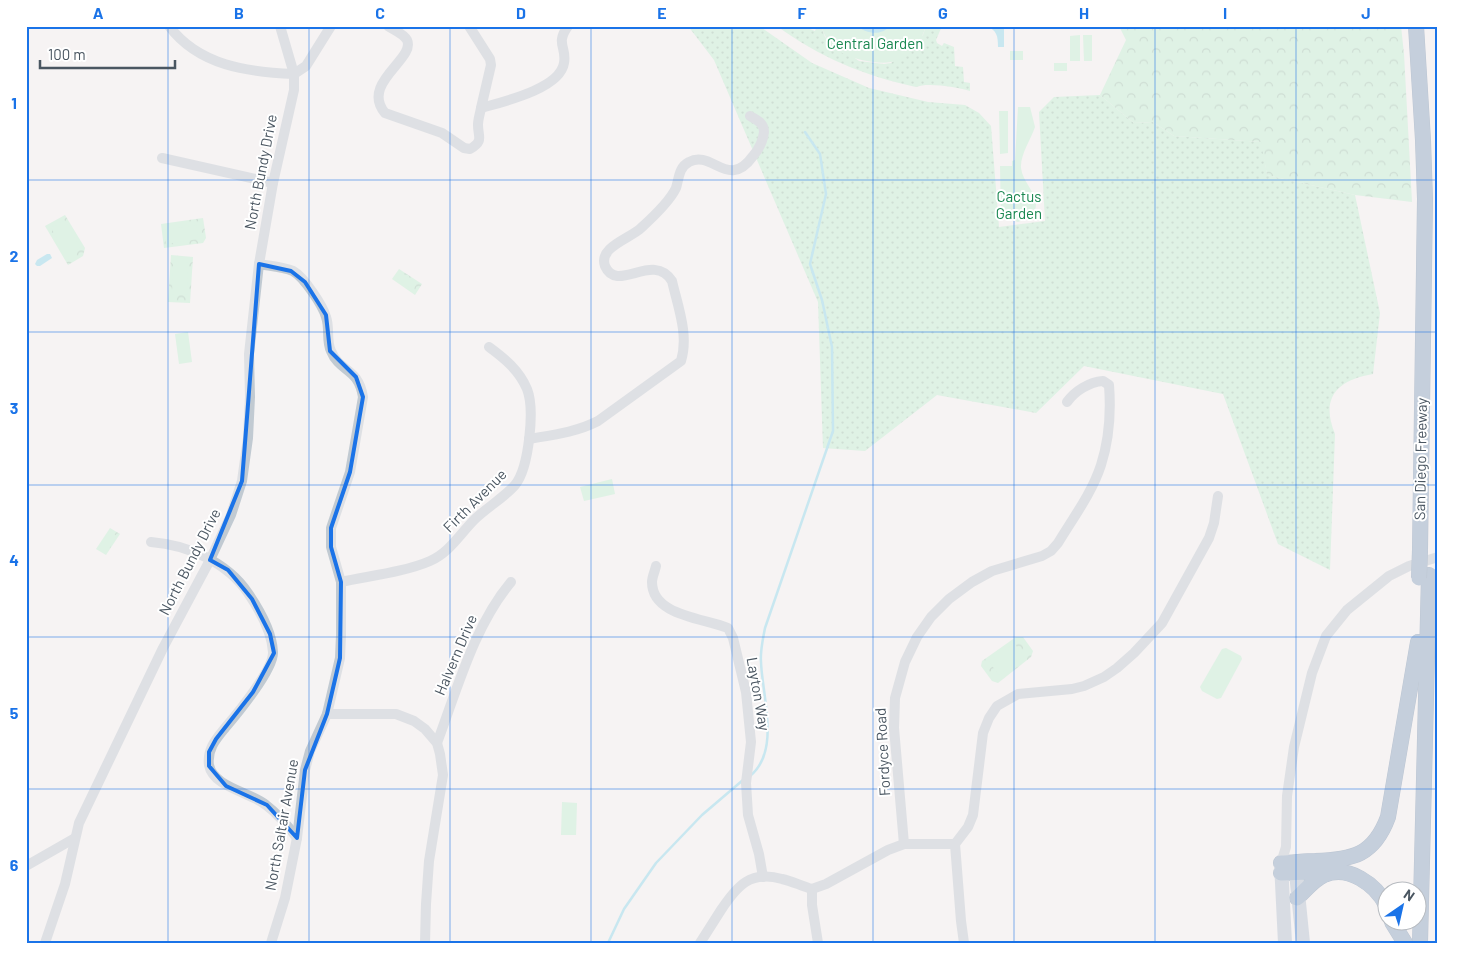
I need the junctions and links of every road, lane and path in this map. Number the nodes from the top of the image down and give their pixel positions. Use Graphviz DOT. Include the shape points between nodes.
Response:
graph roads {
  1 [pos="168,26"];
  2 [pos="280,26"];
  3 [pos="331,26"];
  4 [pos="388,26"];
  5 [pos="469,26"];
  6 [pos="568,26"];
  7 [pos="1416,26"];
  8 [pos="1425,26"];
  9 [pos="294,74"];
  10 [pos="481,108"];
  11 [pos="750,116"];
  12 [pos="162,158"];
  13 [pos="273,184"];
  14 [pos="259,264"];
  15 [pos="489,347"];
  16 [pos="1066,402"];
  17 [pos="529,439"];
  18 [pos="1218,496"];
  19 [pos="151,542"];
  20 [pos="1429,552"];
  21 [pos="210,560"];
  22 [pos="656,566"];
  23 [pos="1424,577"];
  24 [pos="341,582"];
  25 [pos="511,582"];
  26 [pos="1418,642"];
  27 [pos="327,714"];
  28 [pos="437,743"];
  29 [pos="75,838"];
  30 [pos="297,838"];
  31 [pos="904,844"];
  32 [pos="955,844"];
  33 [pos="26,866"];
  34 [pos="1288,868"];
  35 [pos="1326,874"];
  36 [pos="763,876"];
  37 [pos="1412,882"];
  38 [pos="812,889"];
  39 [pos="1376,889"];
  40 [pos="1297,898"];
  41 [pos="1398,932"];
  42 [pos="45,943"];
  43 [pos="272,943"];
  44 [pos="425,943"];
  45 [pos="700,943"];
  46 [pos="818,943"];
  47 [pos="964,943"];
  48 [pos="1285,943"];
  49 [pos="1303,943"];
  50 [pos="1405,943"];
  51 [pos="1420,943"];
  1 -- 9 [label="street" via="188,46 213,60 239,69"];
  2 -- 9 [label="street, North Bundy Drive"];
  3 -- 9 [label="street" via="306,66"];
  4 -- 10 [label="street" via="405,36 408,49 383,83 379,98 385,112 442,133 470,149 479,141"];
  5 -- 10 [label="street" via="491,65"];
  6 -- 10 [label="street" via="562,35 564,65 551,82 534,91"];
  7 -- 20 [label="highway, San Diego Freeway" via="1424,140"];
  8 -- 20 [label="highway" via="1434,210"];
  9 -- 13 [label="street, North Bundy Drive" via="294,90"];
  11 -- 17 [label="street" via="762,124 764,134 744,167 735,171 725,170 706,161 691,161 684,166 671,196 636,233 608,250 604,258 610,273 617,276 651,269 668,275 683,330 685,348 681,361 598,421"];
  12 -- 13 [label="street"];
  13 -- 14 [label="street, North Bundy Drive"];
  14 -- 21 [label="street, North Bundy Drive" via="249,354 248,438 242,481 231,515"];
  14 -- 24 [label="street, North Saltair Avenue" via="291,271 305,282 326,316 330,351 361,385 363,397 350,472 331,528 331,547"];
  15 -- 17 [label="street, Firth Avenue" via="517,372 527,389"];
  16 -- 31 [label="street, Fordyce Road" via="1074,393 1092,384 1103,381 1109,385 1109,416 1101,466 1058,543 1042,556 992,571 949,599 931,617 905,662 895,698 894,728"];
  17 -- 24 [label="street, Firth Avenue" via="526,461 514,486 484,510 447,551 432,561 415,566"];
  18 -- 32 [label="street" via="1209,538 1162,623 1134,653 1104,677 1084,686 1018,694 993,712 983,733 973,815"];
  19 -- 21 [label="street" via="187,548"];
  20 -- 23 [label="highway, San Diego Freeway, bridge"];
  20 -- 34 [label="street" via="1389,576 1347,610 1326,636 1312,673 1294,747 1287,796"];
  21 -- 29 [label="street, North Bundy Drive" via="158,657 79,823"];
  21 -- 30 [label="street" via="228,570 248,593 270,634 274,654 253,692 216,739 209,752 210,766 215,777 226,786 267,805"];
  22 -- 36 [label="street, Layton Way" via="652,582 661,603 673,612 728,628 733,638 746,692 751,742 746,783 748,815"];
  23 -- 26 [label="highway, San Diego Freeway"];
  23 -- 51 [label="highway"];
  24 -- 27 [label="street, North Saltair Avenue" via="340,658"];
  25 -- 28 [label="street, Halvern Drive" via="499,597 474,645"];
  26 -- 34 [label="highway" via="1384,829 1372,846 1351,858"];
  26 -- 37 [label="highway, San Diego Freeway"];
  27 -- 28 [label="street" via="396,714 425,729"];
  27 -- 30 [label="street, North Saltair Avenue" via="305,770"];
  28 -- 44 [label="street" via="443,774 429,861"];
  29 -- 33 [label="street"];
  29 -- 42 [label="street, North Bundy Drive" via="65,884"];
  30 -- 43 [label="street, North Saltair Avenue"];
  31 -- 32 [label="street"];
  31 -- 38 [label="street"];
  32 -- 47 [label="street"];
  34 -- 35 [label="highway"];
  34 -- 40 [label="main road"];
  34 -- 48 [label="main road"];
  35 -- 39 [label="highway" via="1342,873"];
  35 -- 40 [label="highway"];
  36 -- 38 [label="street" via="781,878"];
  36 -- 45 [label="street" via="744,882 734,891"];
  38 -- 46 [label="street"];
  40 -- 49 [label="main road"];
  41 -- 50 [label="highway"];
}
